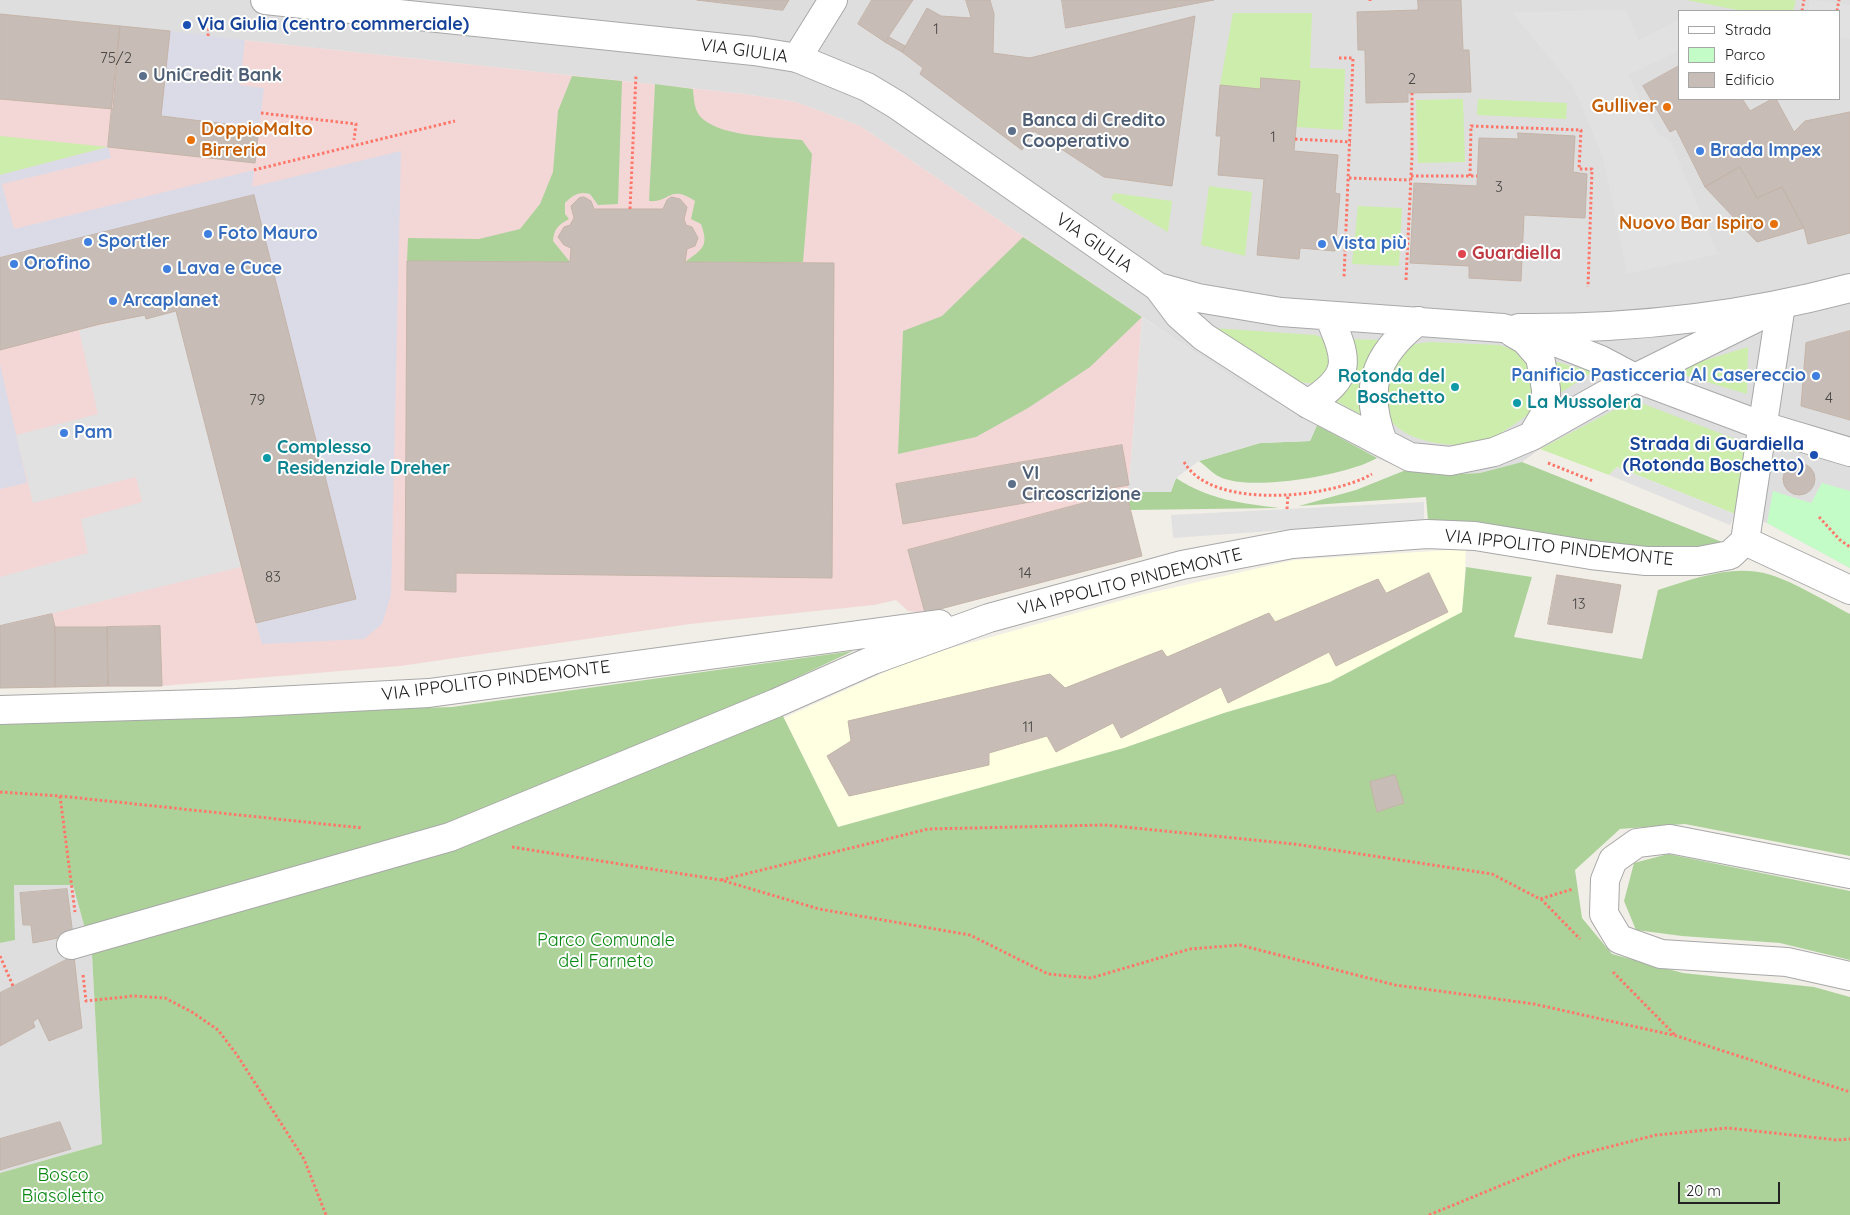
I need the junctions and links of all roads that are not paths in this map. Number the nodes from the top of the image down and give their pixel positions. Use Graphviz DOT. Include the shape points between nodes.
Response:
graph roads {
  1 [pos="265,0"];
  2 [pos="834,0"];
  3 [pos="797,58"];
  4 [pos="1158,287"];
  5 [pos="1850,288"];
  6 [pos="1782,305"];
  7 [pos="1329,316"];
  8 [pos="1418,321"];
  9 [pos="1503,328"];
  10 [pos="1635,378"];
  11 [pos="1308,404"];
  12 [pos="1763,426"];
  13 [pos="1383,442"];
  14 [pos="1536,448"];
  15 [pos="1850,452"];
  16 [pos="1745,541"];
  17 [pos="1850,590"];
  18 [pos="989,618"];
  19 [pos="0,710"];
  20 [pos="1850,874"];
  21 [pos="71,945"];
  22 [pos="1850,976"];
  1 -- 3 [label="street, VIA GIULIA" via="712,46"];
  2 -- 3 [label="street"];
  3 -- 4 [label="street, VIA GIULIA" via="867,87 897,106"];
  4 -- 7 [label="street" via="1198,298 1281,312"];
  4 -- 11 [label="street" via="1179,314 1204,337"];
  5 -- 6 [label="street"];
  6 -- 9 [label="street" via="1621,326"];
  6 -- 10 [label="street"];
  6 -- 12 [label="street"];
  7 -- 8 [label="street"];
  7 -- 11 [label="street" via="1344,362 1339,379"];
  8 -- 9 [label="street"];
  8 -- 13 [label="street" via="1384,355 1373,379 1374,418"];
  9 -- 10 [label="street" via="1558,343"];
  9 -- 14 [label="street" via="1525,340 1540,358 1546,389 1546,412"];
  10 -- 12 [label="street"];
  10 -- 14 [label="street"];
  11 -- 13 [label="street"];
  12 -- 15 [label="street"];
  12 -- 16 [label="street"];
  13 -- 14 [label="street" via="1410,457 1450,461"];
  16 -- 17 [label="street"];
  16 -- 18 [label="street, VIA IPPOLITO PINDEMONTE" via="1730,554 1699,561 1646,561 1592,555 1475,536 1427,534 1292,544 1182,565"];
  18 -- 19 [label="street, VIA IPPOLITO PINDEMONTE" via="429,692 236,703"];
  18 -- 21 [label="street, VIA IPPOLITO PINDEMONTE" via="873,660 450,838"];
  20 -- 22 [label="street" via="1670,839 1637,843 1613,860 1605,880 1604,914 1619,939 1661,954 1787,962"];
}
